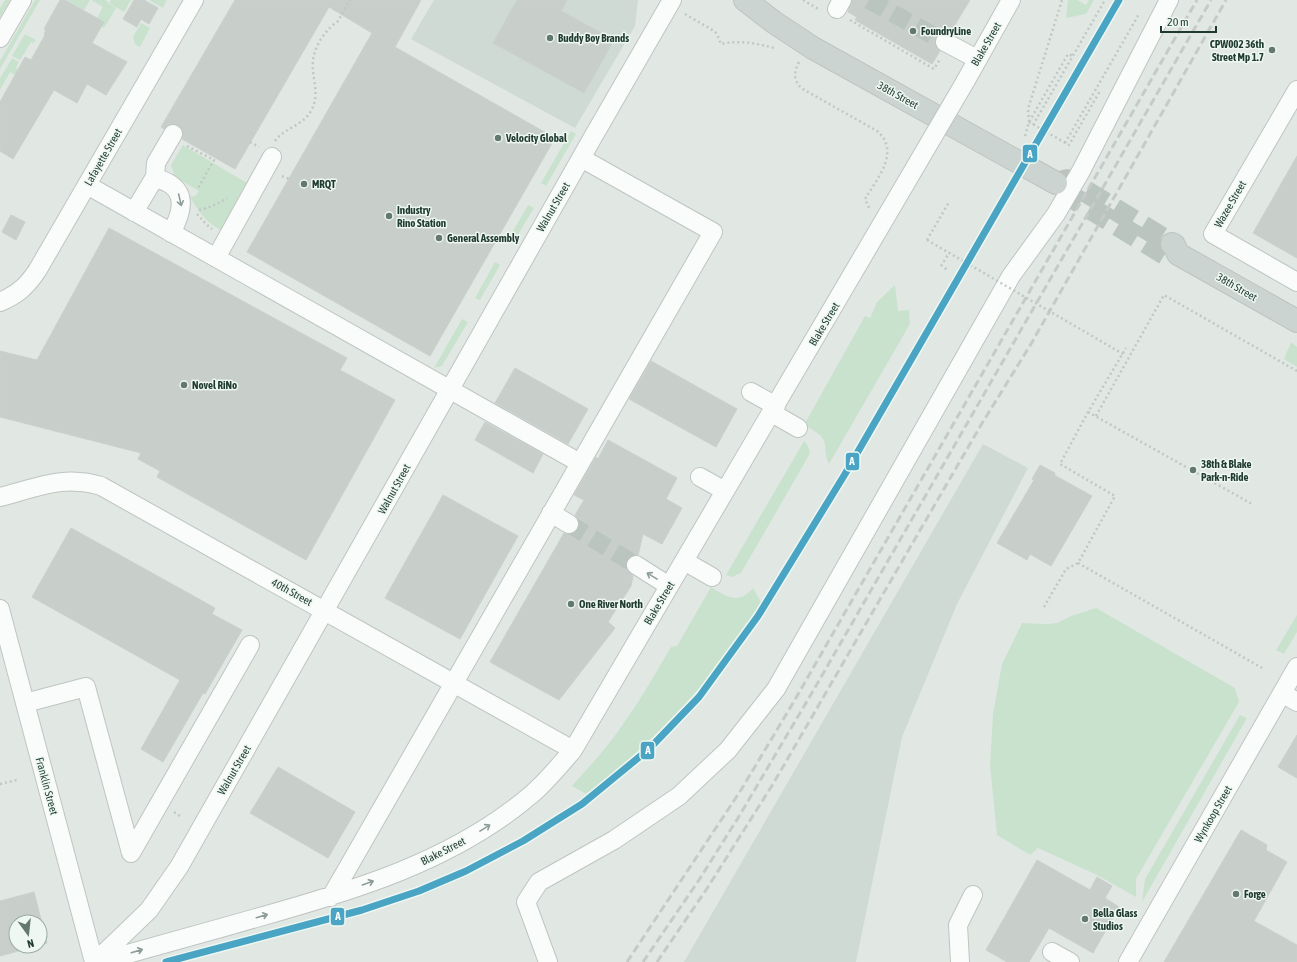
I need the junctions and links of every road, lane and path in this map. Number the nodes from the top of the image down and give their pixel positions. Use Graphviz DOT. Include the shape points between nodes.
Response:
graph roads {
  1 [pos="22,0"];
  2 [pos="194,0"];
  3 [pos="350,0"];
  4 [pos="672,0"];
  5 [pos="745,0"];
  6 [pos="803,0"];
  7 [pos="1011,0"];
  8 [pos="1062,0"];
  9 [pos="1105,0"];
  10 [pos="1168,0"];
  11 [pos="837,10"];
  12 [pos="1140,14"];
  13 [pos="693,20"];
  14 [pos="0,38"];
  15 [pos="720,44"];
  16 [pos="943,49"];
  17 [pos="1073,56"];
  18 [pos="800,59"];
  19 [pos="977,60"];
  20 [pos="1104,75"];
  21 [pos="1108,77"];
  22 [pos="1102,88"];
  23 [pos="1297,90"];
  24 [pos="1029,122"];
  25 [pos="1033,125"];
  26 [pos="172,135"];
  27 [pos="1025,136"];
  28 [pos="1065,143"];
  29 [pos="272,157"];
  30 [pos="581,158"];
  31 [pos="155,178"];
  32 [pos="1056,183"];
  33 [pos="87,185"];
  34 [pos="194,195"];
  35 [pos="230,196"];
  36 [pos="949,202"];
  37 [pos="868,209"];
  38 [pos="134,212"];
  39 [pos="171,232"];
  40 [pos="227,238"];
  41 [pos="1172,250"];
  42 [pos="949,253"];
  43 [pos="216,258"];
  44 [pos="941,266"];
  45 [pos="1297,282"];
  46 [pos="0,302"];
  47 [pos="1297,321"];
  48 [pos="1126,348"];
  49 [pos="1123,354"];
  50 [pos="1297,371"];
  51 [pos="450,389"];
  52 [pos="751,392"];
  53 [pos="774,410"];
  54 [pos="1088,412"];
  55 [pos="1096,416"];
  56 [pos="798,428"];
  57 [pos="580,463"];
  58 [pos="700,477"];
  59 [pos="725,491"];
  60 [pos="0,497"];
  61 [pos="1252,504"];
  62 [pos="551,513"];
  63 [pos="569,524"];
  64 [pos="684,561"];
  65 [pos="1078,563"];
  66 [pos="636,565"];
  67 [pos="712,577"];
  68 [pos="669,586"];
  69 [pos="1044,607"];
  70 [pos="0,609"];
  71 [pos="324,611"];
  72 [pos="250,645"];
  73 [pos="1297,667"];
  74 [pos="1264,669"];
  75 [pos="454,683"];
  76 [pos="1289,698"];
  77 [pos="25,703"];
  78 [pos="573,750"];
  79 [pos="17,780"];
  80 [pos="0,784"];
  81 [pos="972,895"];
  82 [pos="331,896"];
  83 [pos="1052,952"];
  84 [pos="94,962"];
  85 [pos="99,962"];
  86 [pos="548,962"];
  87 [pos="960,962"];
  88 [pos="1070,962"];
  89 [pos="1128,962"];
  1 -- 14 [label="street"];
  2 -- 33 [label="street, Lafayette Street"];
  3 -- 29 [label="path" via="337,22 323,36 313,56 316,93 311,111 296,126 277,138 270,148"];
  4 -- 30 [label="street, Walnut Street"];
  5 -- 32 [label="main road, 38th Street" via="814,48"];
  6 -- 11 [label="path"];
  7 -- 19 [label="street, Blake Street"];
  8 -- 24 [label="path" via="1028,109"];
  9 -- 17 [label="path"];
  10 -- 86 [label="street" via="1081,171 1056,214 1011,276 776,689 728,750 679,796 614,840 539,882 526,902"];
  11 -- 16 [label="path" via="934,69"];
  12 -- 20 [label="path"];
  13 -- 15 [label="path" via="714,31"];
  16 -- 19 [label="street"];
  17 -- 24 [label="path" via="1068,54"];
  17 -- 25 [label="path"];
  18 -- 37 [label="path" via="795,75 801,88 877,131 885,142 888,156 865,199"];
  19 -- 53 [label="street, Blake Street, bridge"];
  20 -- 21 [label="path"];
  20 -- 28 [label="path"];
  22 -- 28 [label="path" via="1068,145"];
  23 -- 45 [label="street, Wazee Street" via="1213,234"];
  24 -- 25 [label="path"];
  24 -- 27 [label="path"];
  25 -- 28 [label="path"];
  26 -- 31 [label="street" via="156,163"];
  26 -- 34 [label="path" via="214,160"];
  29 -- 40 [label="street"];
  30 -- 51 [label="street, Walnut Street"];
  30 -- 57 [label="street" via="713,232"];
  31 -- 38 [label="street"];
  31 -- 39 [label="street, one-way" via="170,184 180,195 178,221"];
  33 -- 38 [label="street"];
  33 -- 46 [label="street, Lafayette Street" via="37,271 20,292"];
  35 -- 40 [label="path" via="220,203 194,210 206,224"];
  36 -- 42 [label="path, bridge" via="927,240"];
  38 -- 39 [label="street"];
  39 -- 43 [label="street"];
  40 -- 43 [label="street"];
  41 -- 47 [label="main road, 38th Street"];
  42 -- 44 [label="path"];
  42 -- 49 [label="path, bridge"];
  43 -- 51 [label="street"];
  48 -- 49 [label="path"];
  49 -- 54 [label="path"];
  50 -- 55 [label="path" via="1164,295"];
  51 -- 57 [label="street"];
  51 -- 71 [label="street, Walnut Street"];
  52 -- 53 [label="street"];
  53 -- 56 [label="street"];
  53 -- 59 [label="street, Blake Street"];
  54 -- 55 [label="path"];
  54 -- 65 [label="path" via="1060,464 1115,496"];
  55 -- 61 [label="path"];
  57 -- 62 [label="street"];
  58 -- 59 [label="street"];
  59 -- 64 [label="street, Blake Street"];
  60 -- 71 [label="street, 40th Street" via="68,481 101,486"];
  62 -- 63 [label="street"];
  62 -- 75 [label="street"];
  64 -- 67 [label="street"];
  64 -- 68 [label="street, Blake Street"];
  65 -- 69 [label="path" via="1066,569"];
  65 -- 74 [label="path"];
  68 -- 66 [label="street, one-way"];
  68 -- 78 [label="street, Blake Street"];
  70 -- 77 [label="street, Franklin Street"];
  71 -- 75 [label="street, 40th Street"];
  71 -- 84 [label="street, Walnut Street" via="179,867 149,910"];
  72 -- 77 [label="street" via="131,853 86,687"];
  73 -- 76 [label="street, Wynkoop Street"];
  75 -- 78 [label="street, 40th Street"];
  75 -- 82 [label="street"];
  76 -- 89 [label="street, Wynkoop Street"];
  77 -- 84 [label="street, Franklin Street"];
  82 -- 78 [label="street, Blake Street, one-way" via="425,860 474,834 532,794"];
  79 -- 80 [label="path"];
  81 -- 87 [label="street" via="958,925"];
  85 -- 82 [label="street, Blake Street, one-way"];
  83 -- 88 [label="street"];
}
